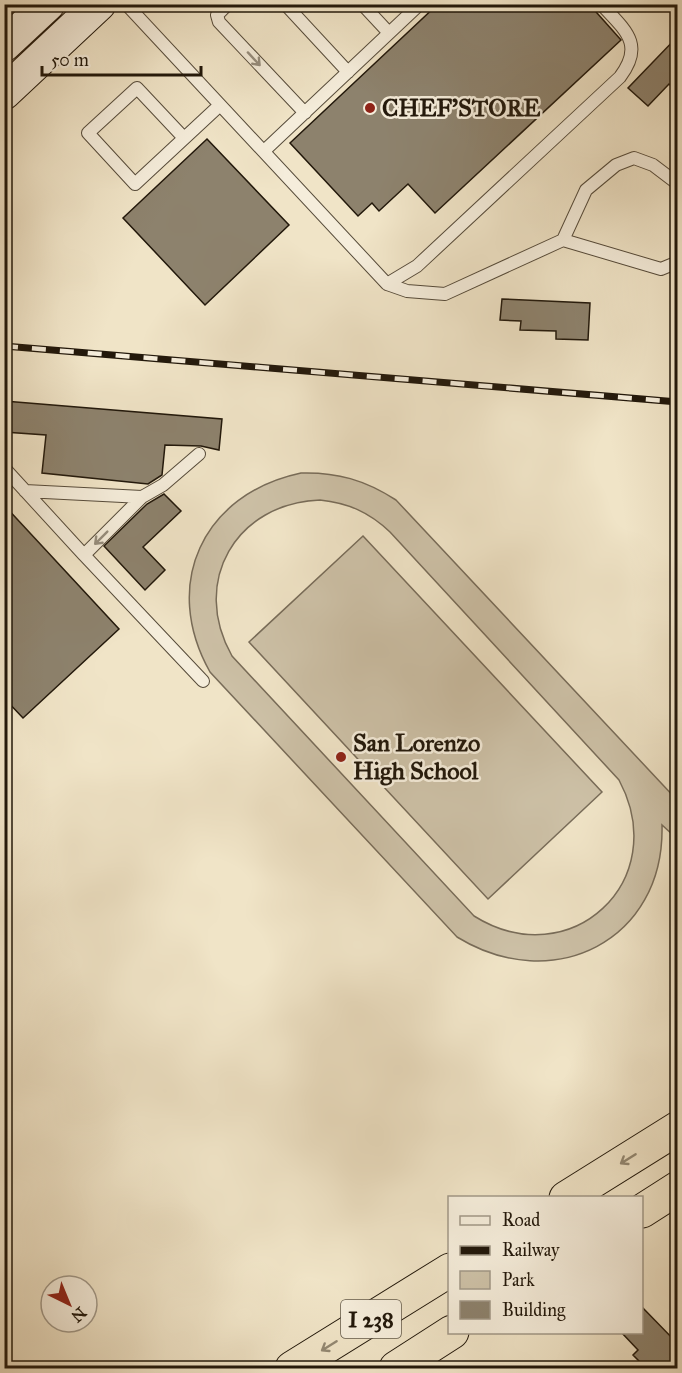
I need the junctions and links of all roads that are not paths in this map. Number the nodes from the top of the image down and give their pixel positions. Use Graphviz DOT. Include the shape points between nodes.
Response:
graph roads {
  1 [pos="48,4"];
  2 [pos="99,4"];
  3 [pos="126,4"];
  4 [pos="228,4"];
  5 [pos="285,4"];
  6 [pos="362,4"];
  7 [pos="420,4"];
  8 [pos="601,4"];
  9 [pos="389,33"];
  10 [pos="4,45"];
  11 [pos="348,72"];
  12 [pos="4,93"];
  13 [pos="220,105"];
  14 [pos="305,113"];
  15 [pos="184,138"];
  16 [pos="264,151"];
  17 [pos="678,184"];
  18 [pos="563,240"];
  19 [pos="678,262"];
  20 [pos="387,284"];
  21 [pos="199,454"];
  22 [pos="5,471"];
  23 [pos="25,491"];
  24 [pos="142,497"];
  25 [pos="84,555"];
  26 [pos="203,681"];
  27 [pos="678,1128"];
  28 [pos="678,1188"];
  29 [pos="568,1196"];
  30 [pos="643,1210"];
  31 [pos="448,1271"];
  32 [pos="449,1334"];
  33 [pos="292,1368"];
  34 [pos="396,1368"];
  1 -- 10 [label="main road"];
  2 -- 12 [label="main road"];
  3 -- 13 [label="lane"];
  4 -- 14 [label="lane, one-way" via="217,15 219,22"];
  5 -- 11 [label="lane"];
  6 -- 9 [label="lane"];
  7 -- 9 [label="lane"];
  8 -- 20 [label="lane" via="631,40 633,51 620,77 417,266"];
  9 -- 11 [label="lane"];
  11 -- 14 [label="lane"];
  13 -- 15 [label="lane"];
  13 -- 16 [label="lane"];
  14 -- 16 [label="lane"];
  15 -- 15 [label="lane" via="135,184 88,133 137,88"];
  16 -- 20 [label="lane"];
  17 -- 18 [label="lane" via="653,165 634,158 616,165 586,190"];
  18 -- 19 [label="lane" via="661,269"];
  18 -- 20 [label="lane" via="445,294 407,291"];
  21 -- 24 [label="lane" via="163,485"];
  22 -- 23 [label="lane"];
  23 -- 24 [label="lane"];
  23 -- 25 [label="lane"];
  24 -- 25 [label="lane, one-way"];
  25 -- 26 [label="lane"];
  27 -- 29 [label="highway, one-way"];
  28 -- 30 [label="highway"];
  31 -- 33 [label="highway, I 238, one-way"];
  32 -- 34 [label="highway, I 238"];
}
